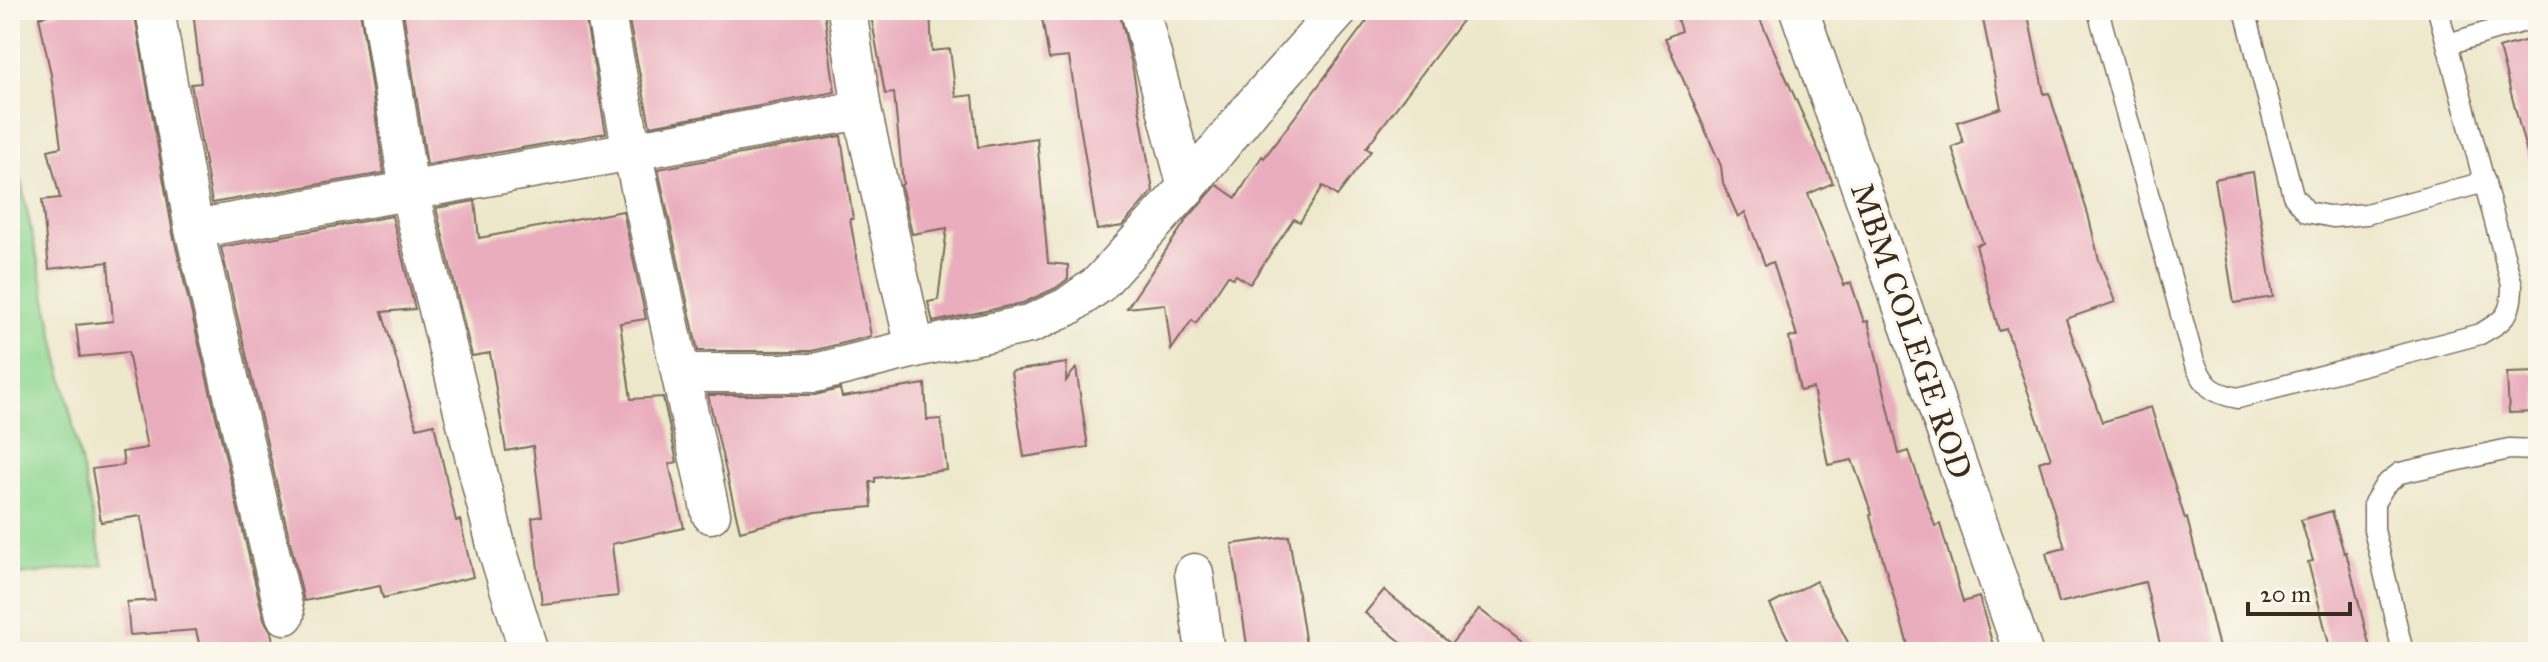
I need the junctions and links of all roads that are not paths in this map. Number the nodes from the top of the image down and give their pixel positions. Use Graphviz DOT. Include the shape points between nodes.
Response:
graph roads {
  1 [pos="155,10"];
  2 [pos="381,10"];
  3 [pos="605,10"];
  4 [pos="847,10"];
  5 [pos="1140,10"];
  6 [pos="1339,10"];
  7 [pos="1799,10"];
  8 [pos="2098,10"];
  9 [pos="2245,10"];
  10 [pos="2438,10"];
  11 [pos="2538,17"];
  12 [pos="2448,44"];
  13 [pos="862,110"];
  14 [pos="632,151"];
  15 [pos="2485,182"];
  16 [pos="1187,187"];
  17 [pos="409,191"];
  18 [pos="194,229"];
  19 [pos="915,348"];
  20 [pos="682,373"];
  21 [pos="2538,450"];
  22 [pos="711,514"];
  23 [pos="1194,573"];
  24 [pos="285,615"];
  25 [pos="529,652"];
  26 [pos="1205,652"];
  27 [pos="2023,652"];
  28 [pos="2403,652"];
  1 -- 18 [label="street"];
  2 -- 17 [label="street"];
  3 -- 14 [label="street"];
  4 -- 13 [label="street"];
  5 -- 16 [label="street"];
  6 -- 16 [label="street"];
  7 -- 27 [label="street, MBM COLEGE ROD"];
  8 -- 15 [label="lane" via="2194,362 2203,382 2220,395 2238,398 2480,334 2504,321 2512,285"];
  9 -- 15 [label="lane" via="2293,195 2307,212 2333,217 2366,214"];
  10 -- 12 [label="lane"];
  11 -- 12 [label="lane"];
  12 -- 15 [label="lane"];
  13 -- 14 [label="street"];
  13 -- 19 [label="street"];
  14 -- 17 [label="street"];
  14 -- 20 [label="street"];
  16 -- 19 [label="street" via="1099,284 1067,307 1030,324"];
  17 -- 18 [label="street"];
  17 -- 25 [label="street" via="497,549"];
  18 -- 24 [label="street"];
  19 -- 20 [label="street" via="815,373"];
  20 -- 22 [label="street"];
  21 -- 28 [label="lane" via="2509,449 2400,473 2385,485 2374,503 2374,530"];
  23 -- 26 [label="street"];
}
